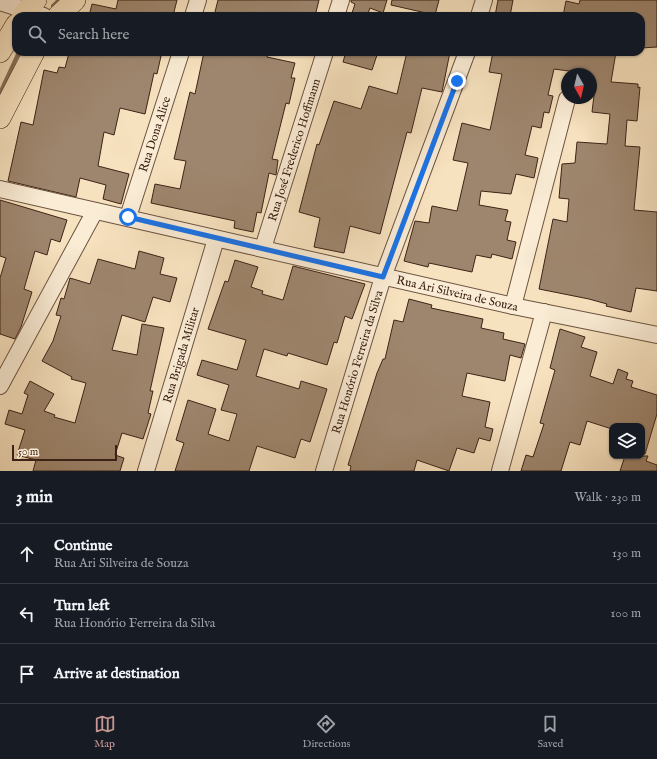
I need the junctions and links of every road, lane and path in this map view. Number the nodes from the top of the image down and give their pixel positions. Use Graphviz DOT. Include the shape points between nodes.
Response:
graph roads {
  1 [pos="75,0"];
  2 [pos="198,0"];
  3 [pos="341,0"];
  4 [pos="484,0"];
  5 [pos="0,2"];
  6 [pos="26,12"];
  7 [pos="62,12"];
  8 [pos="194,12"];
  9 [pos="337,12"];
  10 [pos="480,12"];
  11 [pos="12,36"];
  12 [pos="0,52"];
  13 [pos="32,56"];
  14 [pos="180,56"];
  15 [pos="324,56"];
  16 [pos="466,56"];
  17 [pos="567,104"];
  18 [pos="0,118"];
  19 [pos="0,189"];
  20 [pos="95,211"];
  21 [pos="128,217"];
  22 [pos="216,238"];
  23 [pos="264,248"];
  24 [pos="383,277"];
  25 [pos="513,306"];
  26 [pos="544,312"];
  27 [pos="657,335"];
  28 [pos="0,386"];
  29 [pos="146,471"];
  30 [pos="324,471"];
  31 [pos="500,471"];
  1 -- 7 [label="main road"];
  2 -- 8 [label="street"];
  3 -- 9 [label="street"];
  4 -- 10 [label="street"];
  5 -- 6 [label="street"];
  11 -- 12 [label="main road"];
  13 -- 18 [label="main road"];
  14 -- 21 [label="street, Rua Dona Alice"];
  15 -- 23 [label="street, Rua José Frederico Hoffmann"];
  16 -- 24 [label="street, Rua Honório Ferreira da Silva"];
  17 -- 25 [label="street"];
  19 -- 20 [label="street, Rua Ari Silveira de Souza"];
  20 -- 21 [label="street, Rua Ari Silveira de Souza"];
  20 -- 28 [label="street"];
  21 -- 22 [label="street, Rua Ari Silveira de Souza"];
  22 -- 23 [label="street, Rua Ari Silveira de Souza"];
  22 -- 29 [label="street, Rua Brigada Militar"];
  23 -- 24 [label="street, Rua Ari Silveira de Souza"];
  24 -- 25 [label="street, Rua Ari Silveira de Souza"];
  24 -- 30 [label="street, Rua Honório Ferreira da Silva"];
  25 -- 26 [label="street, Rua Ari Silveira de Souza"];
  26 -- 27 [label="street, Rua Ari Silveira de Souza"];
  26 -- 31 [label="street"];
}
